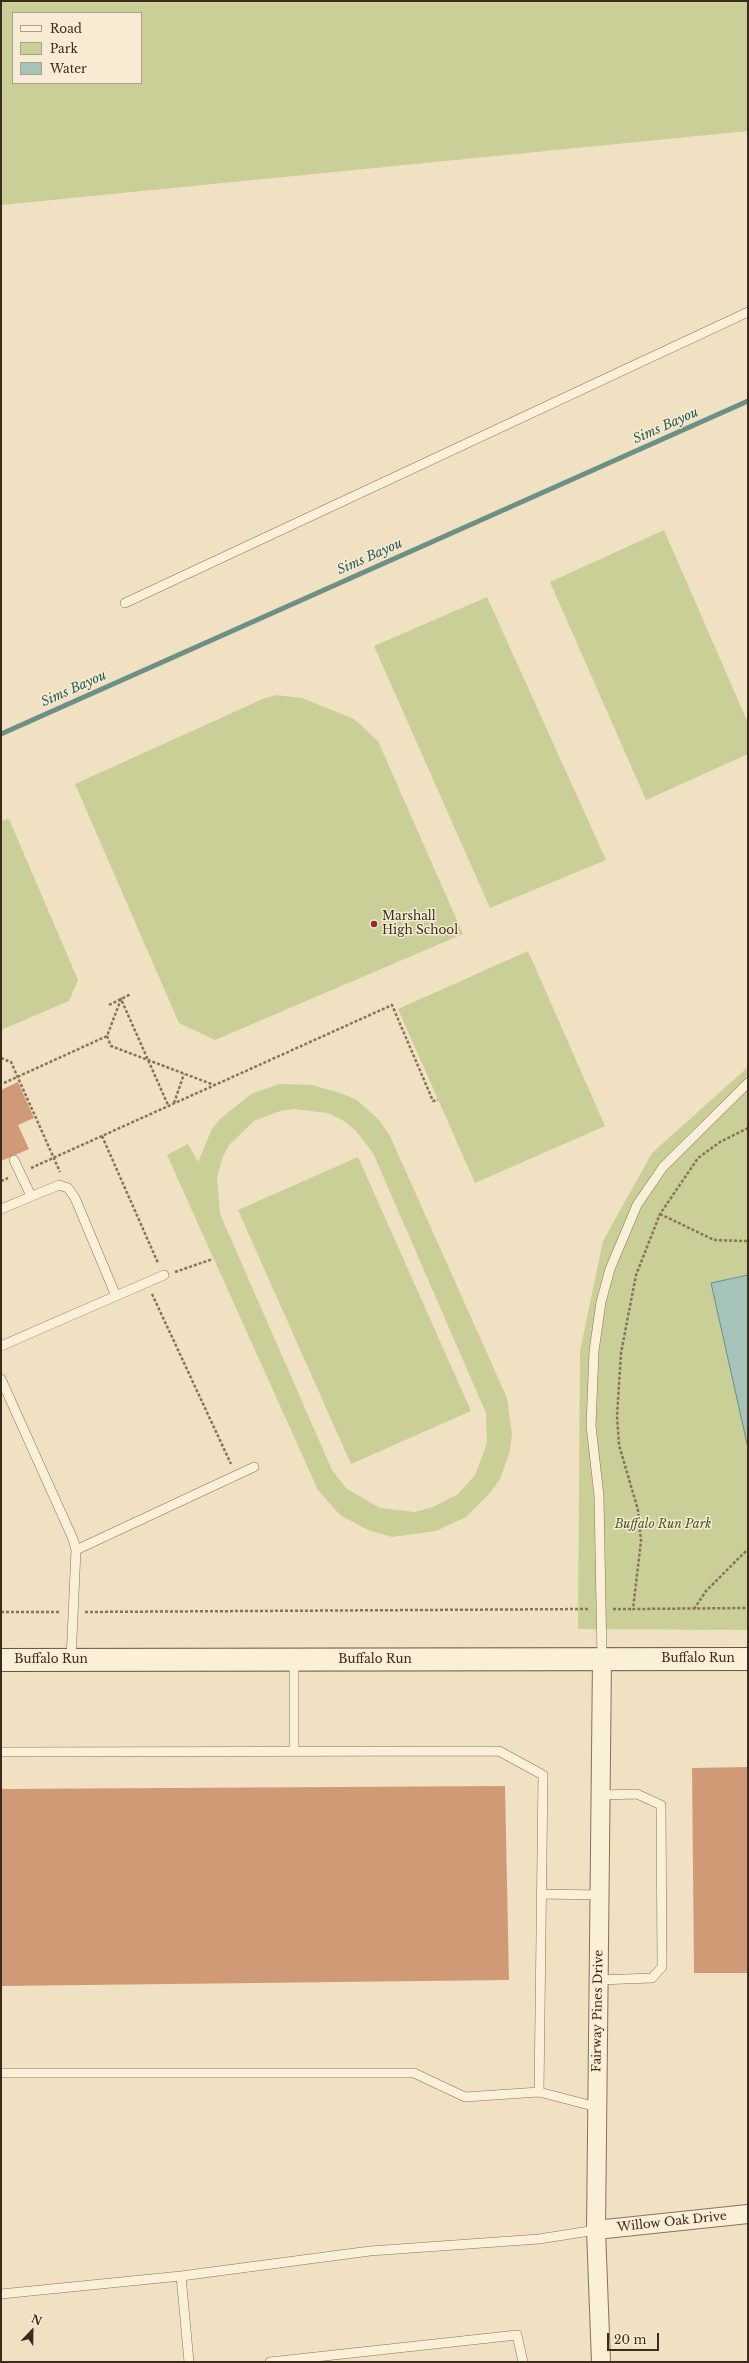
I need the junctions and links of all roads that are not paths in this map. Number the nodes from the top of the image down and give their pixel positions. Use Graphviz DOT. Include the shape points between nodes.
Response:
graph roads {
  1 [pos="748,312"];
  2 [pos="125,603"];
  3 [pos="748,1083"];
  4 [pos="14,1160"];
  5 [pos="31,1196"];
  6 [pos="1,1209"];
  7 [pos="164,1275"];
  8 [pos="116,1296"];
  9 [pos="1,1346"];
  10 [pos="1,1379"];
  11 [pos="254,1467"];
  12 [pos="76,1550"];
  13 [pos="602,1659"];
  14 [pos="748,1659"];
  15 [pos="1,1660"];
  16 [pos="71,1660"];
  17 [pos="294,1660"];
  18 [pos="1,1752"];
  19 [pos="294,1752"];
  20 [pos="601,1795"];
  21 [pos="541,1894"];
  22 [pos="600,1895"];
  23 [pos="599,1980"];
  24 [pos="1,2073"];
  25 [pos="539,2092"];
  26 [pos="597,2107"];
  27 [pos="748,2214"];
  28 [pos="596,2230"];
  29 [pos="181,2276"];
  30 [pos="1,2294"];
  31 [pos="361,2352"];
  32 [pos="189,2362"];
  33 [pos="270,2362"];
  34 [pos="362,2362"];
  35 [pos="523,2362"];
  36 [pos="601,2362"];
  1 -- 2 [label="lane"];
  3 -- 13 [label="lane" via="663,1167 637,1205 610,1269 601,1302 594,1351 591,1426 599,1496"];
  4 -- 5 [label="lane"];
  5 -- 6 [label="lane"];
  5 -- 8 [label="lane" via="59,1185 68,1188 75,1198"];
  7 -- 8 [label="lane"];
  8 -- 9 [label="lane"];
  10 -- 12 [label="lane"];
  11 -- 12 [label="lane"];
  12 -- 16 [label="lane"];
  13 -- 14 [label="street, Buffalo Run"];
  13 -- 17 [label="street, Buffalo Run"];
  13 -- 20 [label="street, Fairway Pines Drive"];
  15 -- 16 [label="street, Buffalo Run"];
  16 -- 17 [label="street, Buffalo Run"];
  17 -- 19 [label="lane"];
  18 -- 19 [label="lane"];
  19 -- 21 [label="lane" via="499,1751 543,1775"];
  20 -- 22 [label="street, Fairway Pines Drive"];
  20 -- 23 [label="lane" via="638,1794 661,1805 662,1967 652,1978"];
  21 -- 22 [label="lane"];
  21 -- 25 [label="lane"];
  22 -- 23 [label="street, Fairway Pines Drive"];
  23 -- 26 [label="street, Fairway Pines Drive"];
  24 -- 25 [label="lane" via="414,2073 465,2097"];
  25 -- 26 [label="lane"];
  26 -- 28 [label="street, Fairway Pines Drive"];
  27 -- 28 [label="street, Willow Oak Drive"];
  28 -- 29 [label="lane" via="539,2239 370,2251"];
  28 -- 36 [label="street, Fairway Pines Drive"];
  29 -- 30 [label="lane"];
  29 -- 32 [label="lane"];
  31 -- 33 [label="lane"];
  31 -- 34 [label="lane"];
  31 -- 35 [label="lane" via="517,2335"];
}
